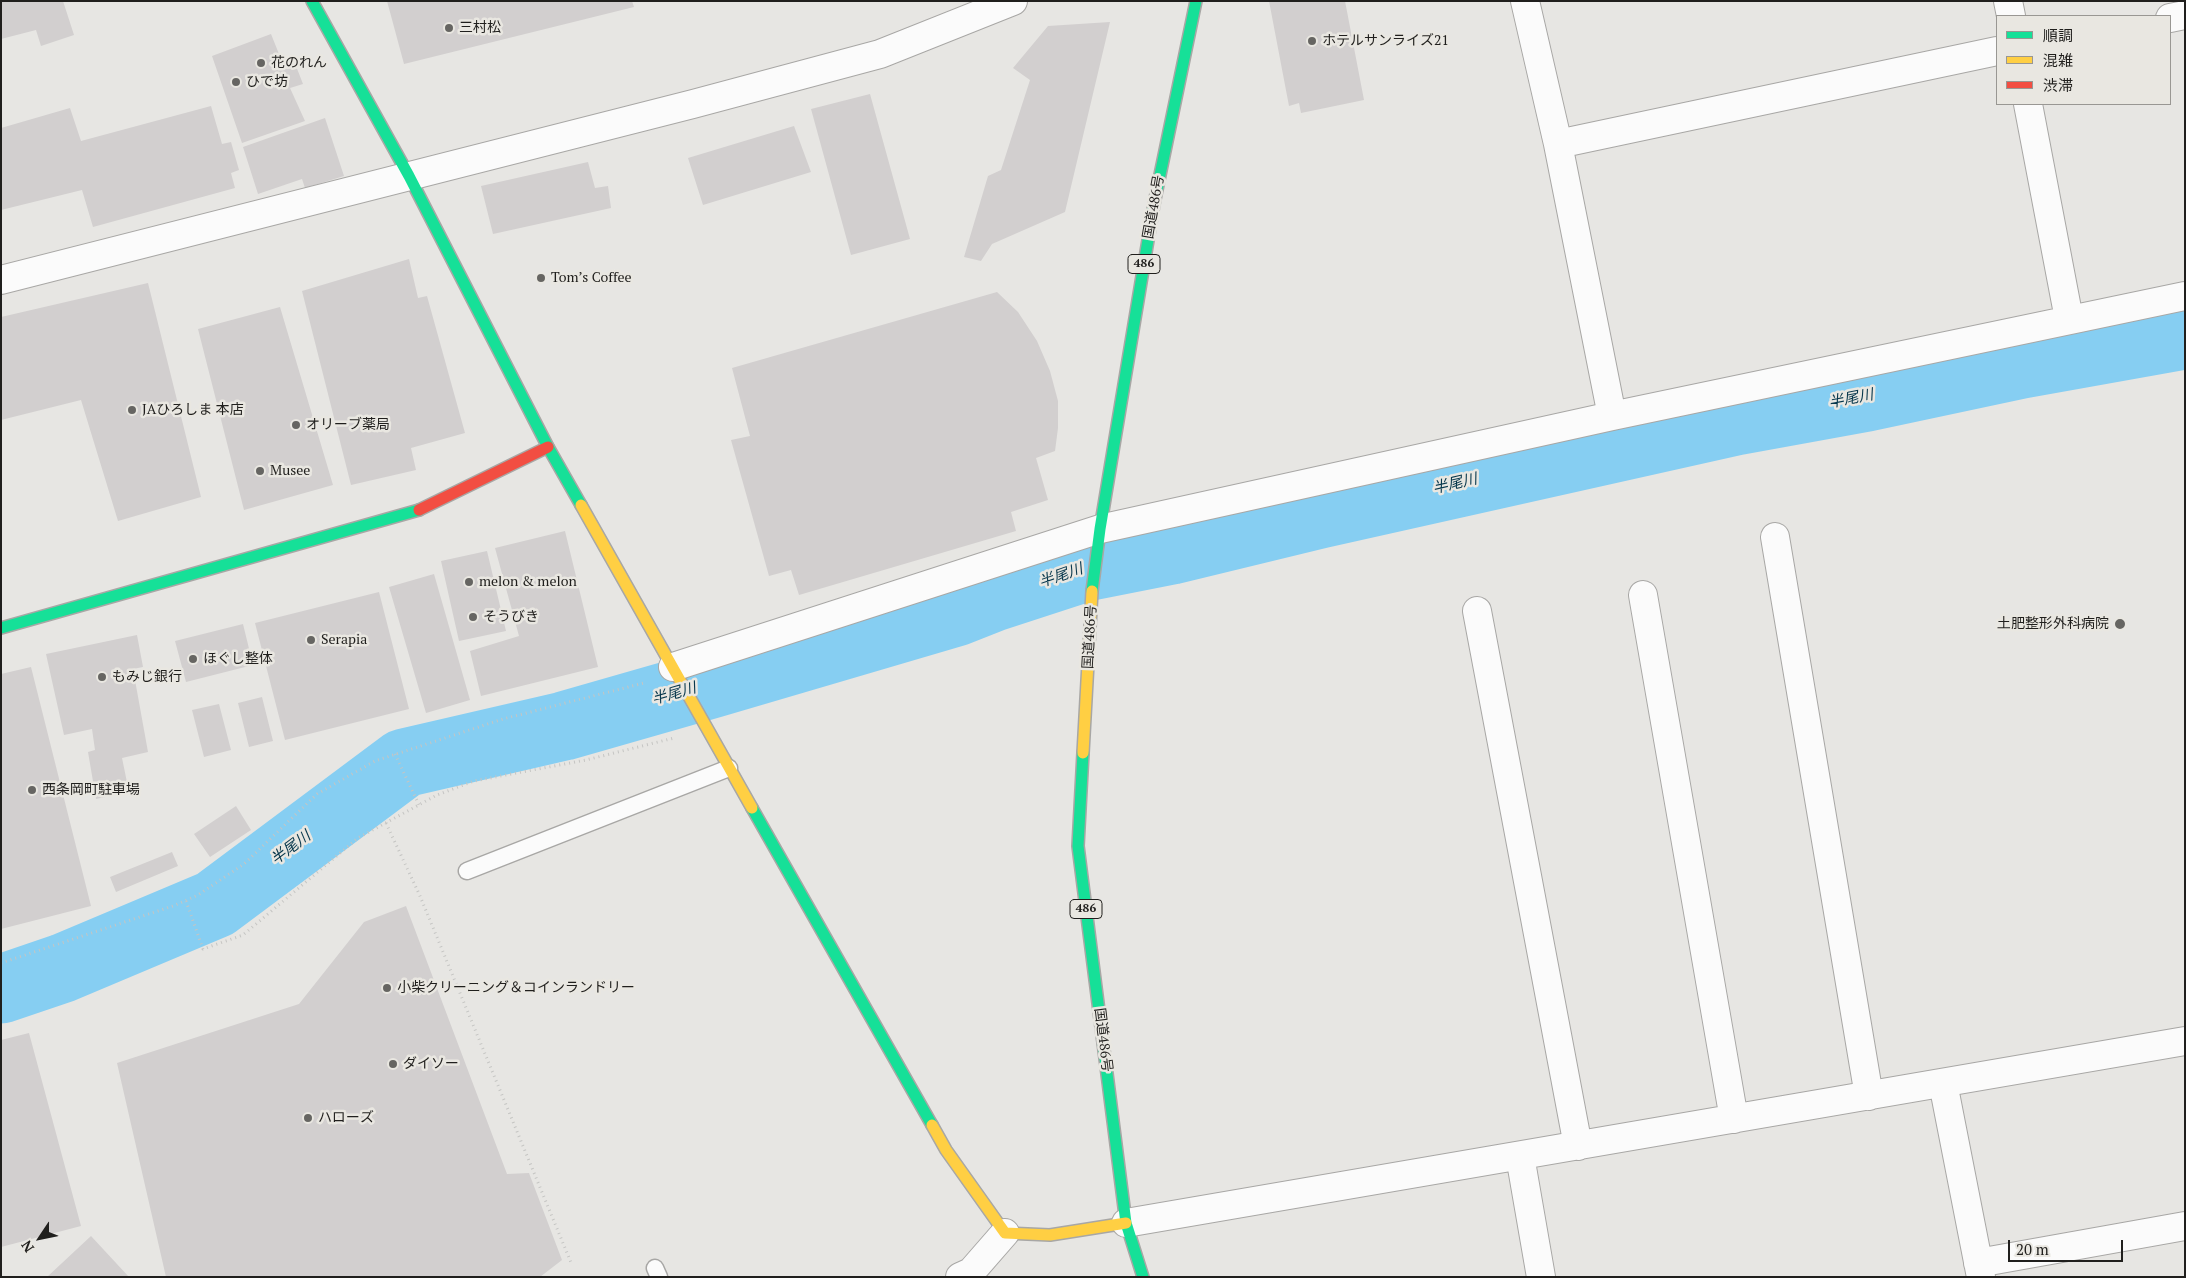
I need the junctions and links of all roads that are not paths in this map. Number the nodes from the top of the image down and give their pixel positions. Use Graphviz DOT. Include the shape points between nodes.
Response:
graph roads {
  1 [pos="312,1"];
  2 [pos="1013,1"];
  3 [pos="1196,1"];
  4 [pos="1525,1"];
  5 [pos="2008,1"];
  6 [pos="2011,15"];
  7 [pos="2185,15"];
  8 [pos="2171,18"];
  9 [pos="1996,51"];
  10 [pos="2028,105"];
  11 [pos="1558,144"];
  12 [pos="408,176"];
  13 [pos="1,280"];
  14 [pos="2185,296"];
  15 [pos="2068,319"];
  16 [pos="1612,416"];
  17 [pos="548,448"];
  18 [pos="1100,529"];
  19 [pos="1774,537"];
  20 [pos="1643,595"];
  21 [pos="1477,611"];
  22 [pos="1,628"];
  23 [pos="673,667"];
  24 [pos="729,768"];
  25 [pos="467,871"];
  26 [pos="2185,1041"];
  27 [pos="1943,1083"];
  28 [pos="1869,1096"];
  29 [pos="1734,1119"];
  30 [pos="1578,1146"];
  31 [pos="1520,1156"];
  32 [pos="1126,1223"];
  33 [pos="2185,1226"];
  34 [pos="1005,1233"];
  35 [pos="1979,1270"];
  36 [pos="960,1277"];
  37 [pos="1143,1277"];
  38 [pos="1541,1277"];
  1 -- 12 [label="main road"];
  2 -- 12 [label="street" via="880,54"];
  3 -- 18 [label="main road, 国道486号 / 486" via="1154,204"];
  4 -- 11 [label="street"];
  5 -- 6 [label="street"];
  7 -- 8 [label="street"];
  9 -- 11 [label="street"];
  10 -- 15 [label="street"];
  11 -- 16 [label="street"];
  12 -- 13 [label="street"];
  12 -- 17 [label="main road"];
  14 -- 15 [label="street"];
  15 -- 16 [label="street"];
  16 -- 18 [label="street"];
  17 -- 22 [label="main road" via="412,514"];
  17 -- 23 [label="main road"];
  18 -- 23 [label="street"];
  18 -- 32 [label="main road, 国道486号 / 486" via="1092,594 1078,846"];
  19 -- 28 [label="street"];
  20 -- 29 [label="street"];
  21 -- 30 [label="street"];
  23 -- 24 [label="main road"];
  24 -- 25 [label="lane"];
  24 -- 34 [label="main road" via="946,1150"];
  26 -- 27 [label="street"];
  27 -- 28 [label="street"];
  27 -- 35 [label="street"];
  28 -- 29 [label="street"];
  29 -- 30 [label="street"];
  30 -- 31 [label="street"];
  31 -- 32 [label="street"];
  31 -- 38 [label="street"];
  32 -- 34 [label="main road" via="1050,1236"];
  32 -- 37 [label="main road, 国道486号 / 486"];
  33 -- 35 [label="street"];
  34 -- 36 [label="street" via="971,1272"];
}
